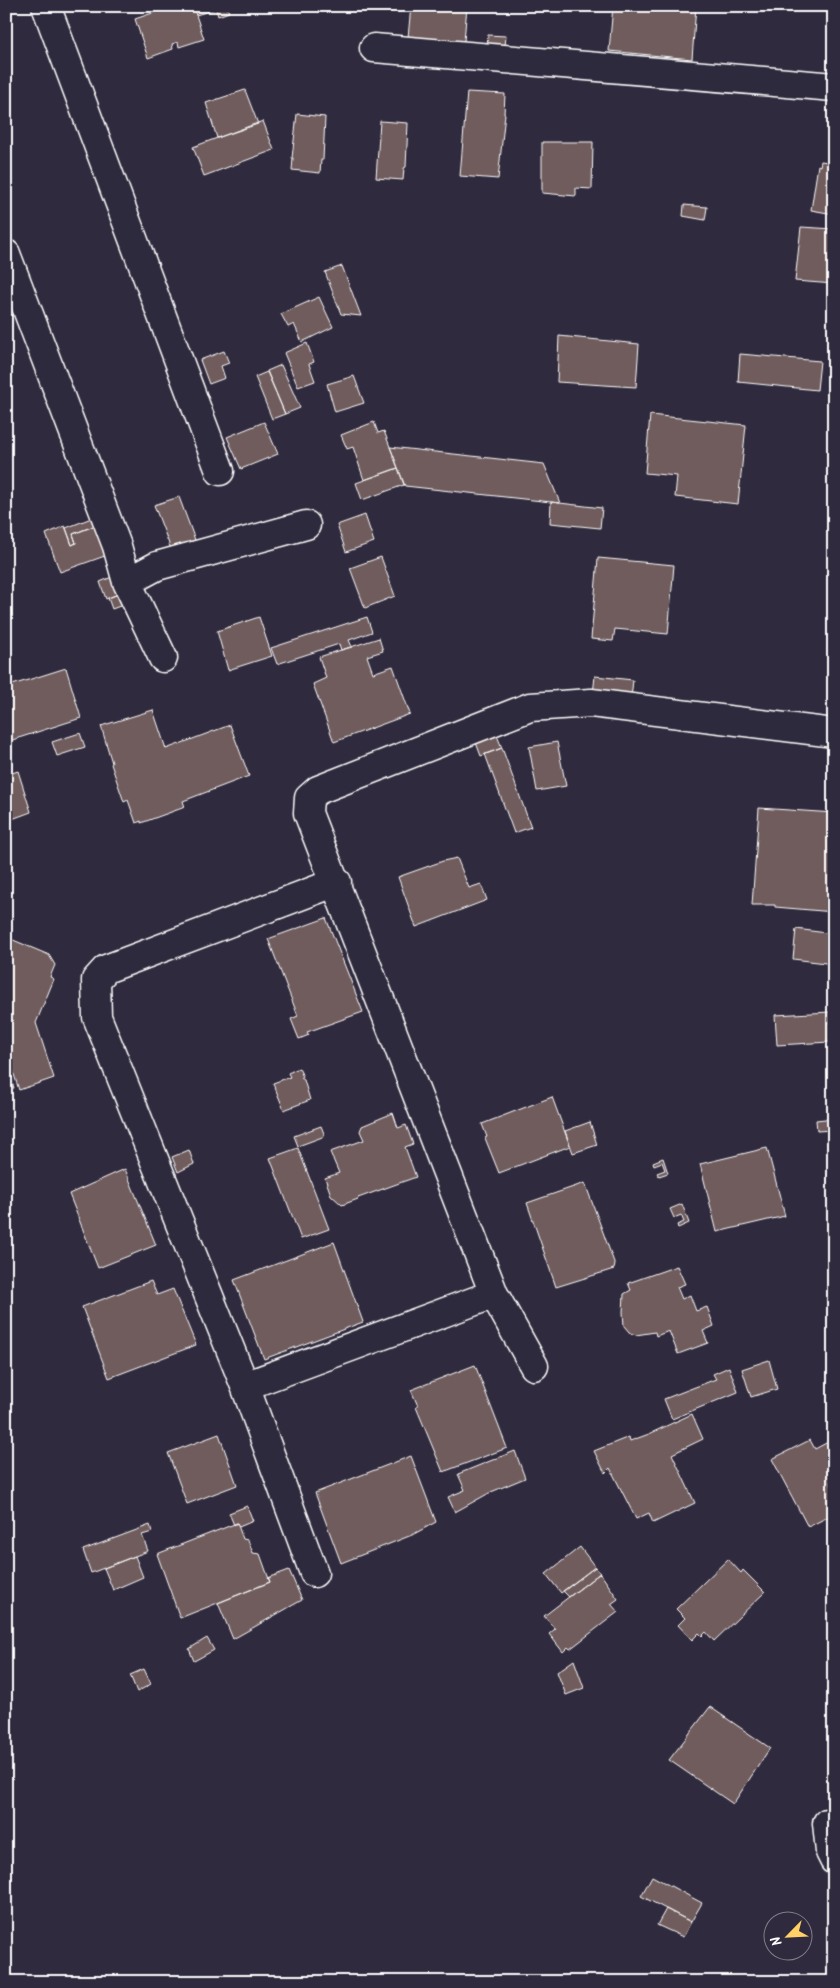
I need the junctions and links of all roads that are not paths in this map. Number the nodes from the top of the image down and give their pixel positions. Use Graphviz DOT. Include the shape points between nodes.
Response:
graph roads {
  1 [pos="46,6"];
  2 [pos="374,48"];
  3 [pos="834,87"];
  4 [pos="6,254"];
  5 [pos="220,472"];
  6 [pos="306,525"];
  7 [pos="127,582"];
  8 [pos="163,658"];
  9 [pos="834,733"];
  10 [pos="337,882"];
  11 [pos="494,1294"];
  12 [pos="534,1366"];
  13 [pos="245,1386"];
  14 [pos="314,1573"];
  15 [pos="827,1823"];
  16 [pos="834,1860"];
  1 -- 5 [label="street"];
  2 -- 3 [label="street"];
  4 -- 7 [label="street" via="117,546"];
  6 -- 7 [label="street" via="157,566"];
  7 -- 8 [label="street"];
  9 -- 10 [label="street" via="591,703 530,707 318,790 309,798 308,813"];
  10 -- 11 [label="street"];
  10 -- 13 [label="street" via="106,969 96,980 97,1017"];
  11 -- 12 [label="street"];
  11 -- 13 [label="street"];
  13 -- 14 [label="street"];
  15 -- 16 [label="street"];
}
